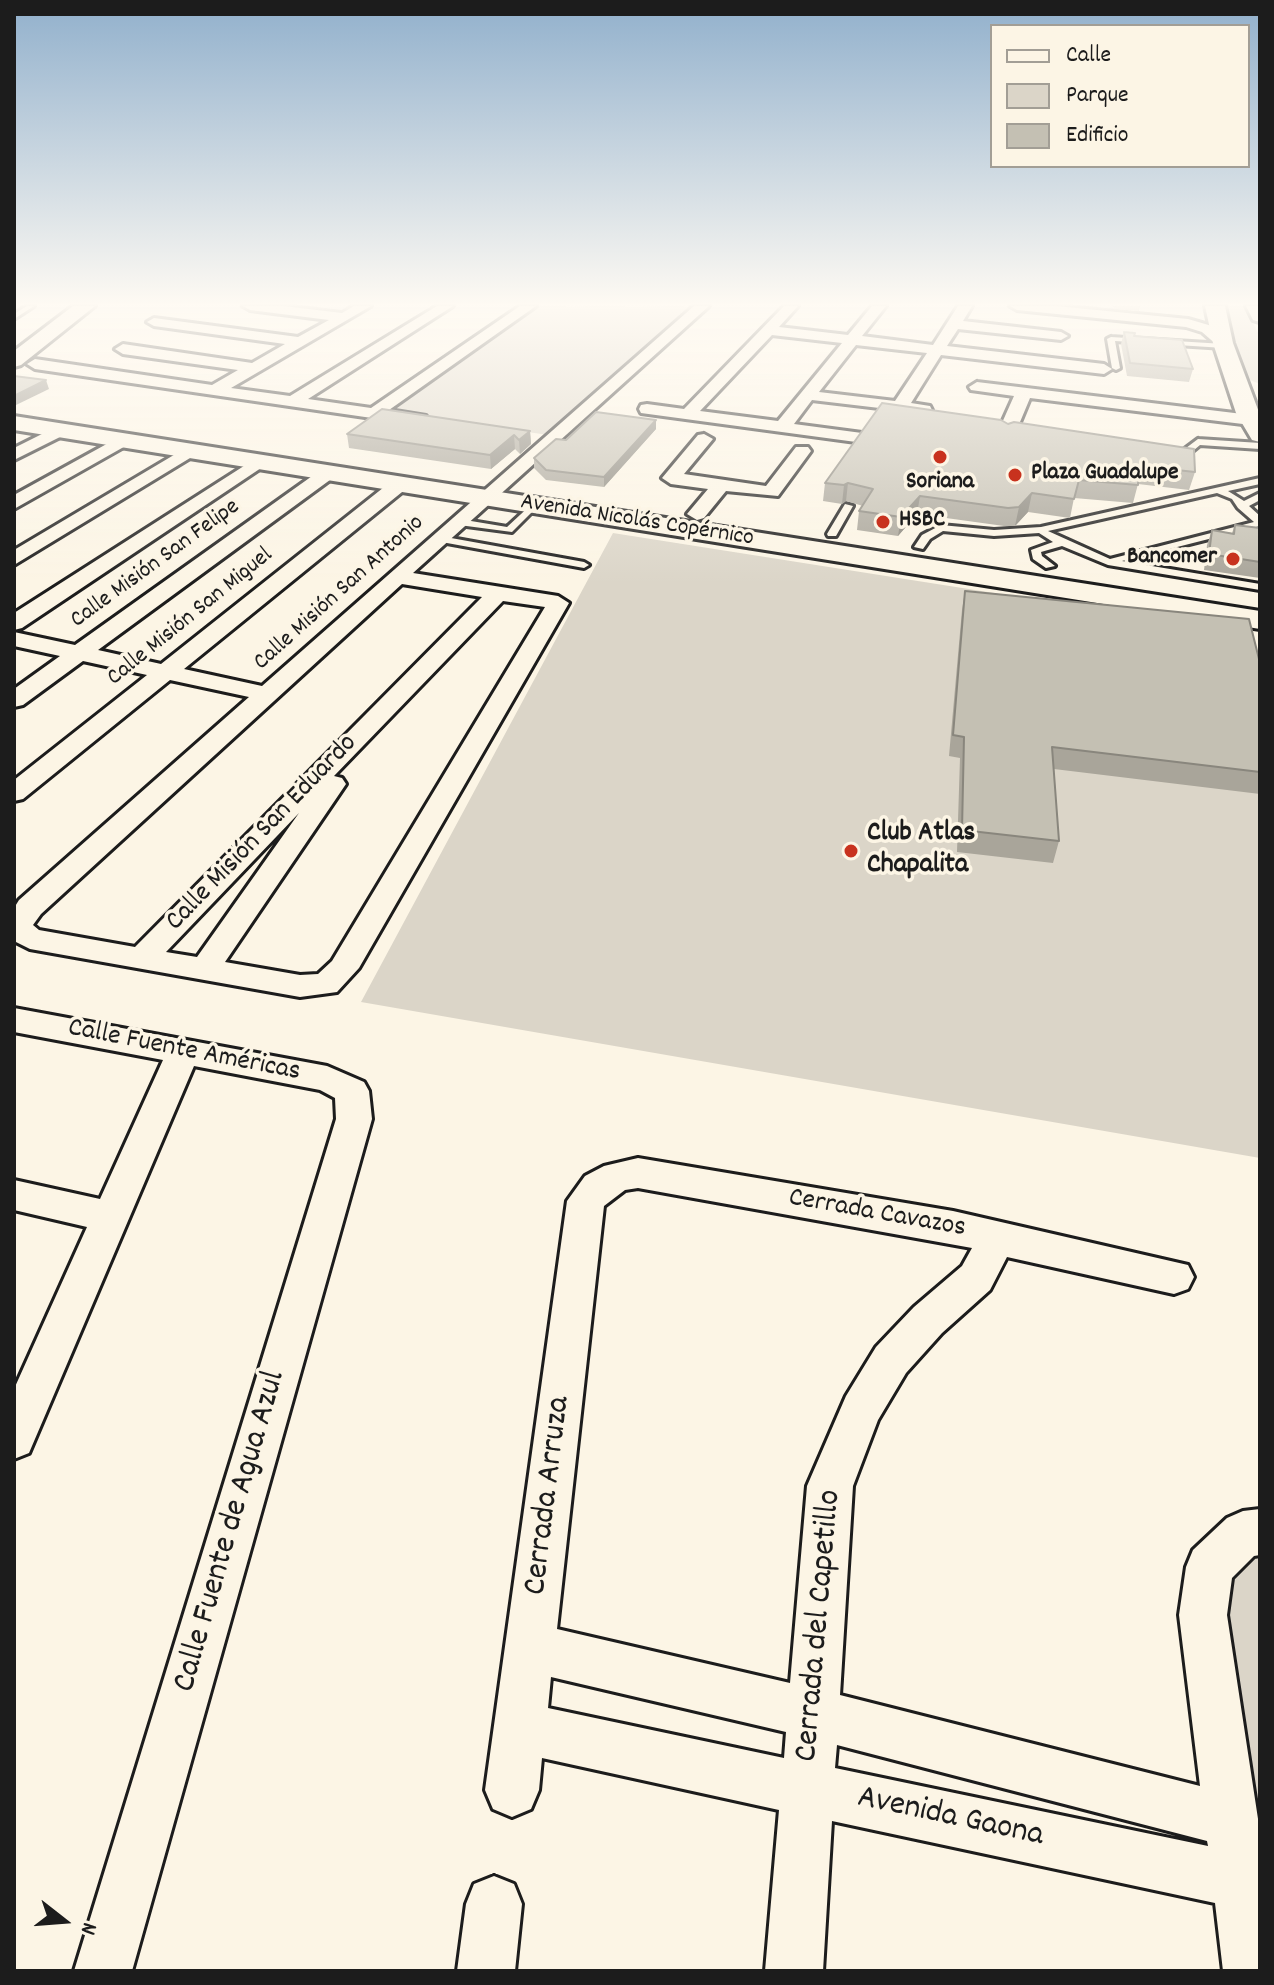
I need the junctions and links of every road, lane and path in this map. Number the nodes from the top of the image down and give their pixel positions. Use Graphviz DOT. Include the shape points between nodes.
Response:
graph roads {
  1 [pos="270,399"];
  2 [pos="297,399"];
  3 [pos="395,399"];
  4 [pos="591,399"];
  5 [pos="703,399"];
  6 [pos="804,399"];
  7 [pos="835,399"];
  8 [pos="905,399"];
  9 [pos="1022,399"];
  10 [pos="1065,399"];
  11 [pos="1244,399"];
  12 [pos="292,402"];
  13 [pos="900,407"];
  14 [pos="14,409"];
  15 [pos="647,409"];
  16 [pos="939,412"];
  17 [pos="374,413"];
  18 [pos="688,414"];
  19 [pos="432,422"];
  20 [pos="14,423"];
  21 [pos="1256,425"];
  22 [pos="782,427"];
  23 [pos="60,430"];
  24 [pos="1006,434"];
  25 [pos="856,437"];
  26 [pos="704,439"];
  27 [pos="123,440"];
  28 [pos="189,451"];
  29 [pos="802,451"];
  30 [pos="1185,453"];
  31 [pos="14,455"];
  32 [pos="258,462"];
  33 [pos="328,473"];
  34 [pos="1260,481"];
  35 [pos="400,484"];
  36 [pos="721,485"];
  37 [pos="1217,490"];
  38 [pos="494,491"];
  39 [pos="1260,496"];
  40 [pos="14,503"];
  41 [pos="534,505"];
  42 [pos="848,506"];
  43 [pos="1241,506"];
  44 [pos="697,514"];
  45 [pos="459,522"];
  46 [pos="1260,523"];
  47 [pos="1041,530"];
  48 [pos="832,534"];
  49 [pos="440,539"];
  50 [pos="919,547"];
  51 [pos="1055,554"];
  52 [pos="14,559"];
  53 [pos="1108,562"];
  54 [pos="584,565"];
  55 [pos="397,577"];
  56 [pos="1260,587"];
  57 [pos="1217,593"];
  58 [pos="497,594"];
  59 [pos="1260,600"];
  60 [pos="1191,608"];
  61 [pos="1260,620"];
  62 [pos="14,623"];
  63 [pos="14,639"];
  64 [pos="78,653"];
  65 [pos="165,672"];
  66 [pos="267,694"];
  67 [pos="14,700"];
  68 [pos="384,709"];
  69 [pos="14,793"];
  70 [pos="141,959"];
  71 [pos="204,970"];
  72 [pos="14,1020"];
  73 [pos="183,1052"];
  74 [pos="352,1091"];
  75 [pos="14,1195"];
  76 [pos="586,1201"];
  77 [pos="111,1217"];
  78 [pos="997,1239"];
  79 [pos="1174,1277"];
  80 [pos="17,1423"];
  81 [pos="1252,1533"];
  82 [pos="531,1648"];
  83 [pos="812,1713"];
  84 [pos="520,1728"];
  85 [pos="807,1789"];
  86 [pos="512,1790"];
  87 [pos="1232,1821"];
  88 [pos="1240,1881"];
  89 [pos="494,1904"];
  90 [pos="103,1971"];
  91 [pos="486,1971"];
  92 [pos="794,1971"];
  93 [pos="1252,1971"];
  1 -- 12 [label="street"];
  2 -- 12 [label="street"];
  3 -- 17 [label="street"];
  4 -- 38 [label="street, Calle Misión San Antonio"];
  5 -- 18 [label="street"];
  6 -- 22 [label="street"];
  7 -- 13 [label="street"];
  8 -- 13 [label="street"];
  9 -- 24 [label="street"];
  10 -- 21 [label="street"];
  11 -- 21 [label="street"];
  12 -- 17 [label="street"];
  13 -- 16 [label="street"];
  14 -- 38 [label="street, Avenida Nicolás Copérnico"];
  15 -- 18 [label="street"];
  17 -- 19 [label="street"];
  18 -- 22 [label="street"];
  20 -- 23 [label="street, Avenida Nicolás Copérnico"];
  21 -- 30 [label="lane" via="1198,442"];
  22 -- 25 [label="street"];
  23 -- 27 [label="street, Avenida Nicolás Copérnico"];
  23 -- 31 [label="street"];
  26 -- 36 [label="street" via="671,478"];
  27 -- 28 [label="street, Avenida Nicolás Copérnico"];
  27 -- 40 [label="street"];
  28 -- 32 [label="street, Avenida Nicolás Copérnico"];
  28 -- 52 [label="street"];
  29 -- 36 [label="street" via="771,492"];
  32 -- 33 [label="street, Avenida Nicolás Copérnico"];
  32 -- 62 [label="street"];
  33 -- 35 [label="street, Avenida Nicolás Copérnico"];
  33 -- 64 [label="street, Calle Misión San Felipe"];
  34 -- 37 [label="lane"];
  35 -- 38 [label="street, Avenida Nicolás Copérnico"];
  35 -- 65 [label="street, Calle Misión San Miguel"];
  36 -- 44 [label="street"];
  37 -- 43 [label="lane" via="1235,497"];
  37 -- 47 [label="lane"];
  38 -- 41 [label="street, Avenida Nicolás Copérnico"];
  38 -- 44 [label="street, Avenida Nicolás Copérnico"];
  38 -- 45 [label="street, Calle Misión San Antonio"];
  39 -- 43 [label="lane"];
  41 -- 45 [label="lane" via="509,530"];
  41 -- 60 [label="street, Avenida Nicolás Copérnico"];
  42 -- 48 [label="lane"];
  43 -- 46 [label="lane"];
  44 -- 48 [label="street, Avenida Nicolás Copérnico"];
  45 -- 49 [label="street, Calle Misión San Antonio"];
  46 -- 53 [label="lane"];
  47 -- 50 [label="lane" via="941,528"];
  47 -- 51 [label="lane"];
  48 -- 50 [label="street, Avenida Nicolás Copérnico"];
  49 -- 54 [label="lane"];
  49 -- 55 [label="street, Calle Misión San Antonio"];
  50 -- 51 [label="street, Avenida Nicolás Copérnico"];
  51 -- 53 [label="lane"];
  51 -- 57 [label="street, Avenida Nicolás Copérnico"];
  53 -- 56 [label="lane"];
  55 -- 58 [label="street"];
  55 -- 66 [label="street, Calle Misión San Antonio"];
  57 -- 59 [label="street, Avenida Nicolás Copérnico"];
  57 -- 60 [label="street" via="1218,603"];
  58 -- 68 [label="street, Calle Misión San Eduardo"];
  58 -- 71 [label="street" via="558,603 343,968 326,984 300,986"];
  60 -- 61 [label="street, Avenida Nicolás Copérnico"];
  63 -- 64 [label="street"];
  64 -- 65 [label="street"];
  64 -- 67 [label="street, Calle Misión San Felipe"];
  65 -- 66 [label="street"];
  65 -- 69 [label="street, Calle Misión San Miguel"];
  66 -- 70 [label="street, Calle Misión San Antonio" via="30,907 17,926 30,939"];
  68 -- 70 [label="street, Calle Misión San Eduardo"];
  68 -- 71 [label="street, Calle Misión San Eduardo"];
  70 -- 71 [label="street"];
  72 -- 73 [label="street, Calle Fuente Américas"];
  73 -- 74 [label="street, Calle Fuente Américas" via="327,1079"];
  73 -- 77 [label="street"];
  74 -- 90 [label="street, Calle Fuente de Agua Azul" via="354,1119"];
  75 -- 77 [label="street"];
  76 -- 78 [label="street, Cerrada Cavazos" via="617,1176 638,1173"];
  76 -- 82 [label="street, Cerrada Arruza"];
  77 -- 80 [label="street"];
  78 -- 79 [label="street, Cerrada Cavazos"];
  78 -- 83 [label="street, Cerrada del Capetillo" via="976,1278 891,1360 861,1410 830,1486"];
  81 -- 87 [label="street" via="1210,1567 1203,1615"];
  82 -- 83 [label="street"];
  82 -- 84 [label="street, Cerrada Arruza"];
  83 -- 85 [label="street, Cerrada del Capetillo"];
  83 -- 87 [label="street"];
  84 -- 85 [label="street, Avenida Gaona"];
  84 -- 86 [label="street, Cerrada Arruza"];
  85 -- 88 [label="street, Avenida Gaona"];
  85 -- 92 [label="street, Cerrada del Capetillo"];
  87 -- 88 [label="street"];
  88 -- 93 [label="street"];
  89 -- 91 [label="street"];
}
